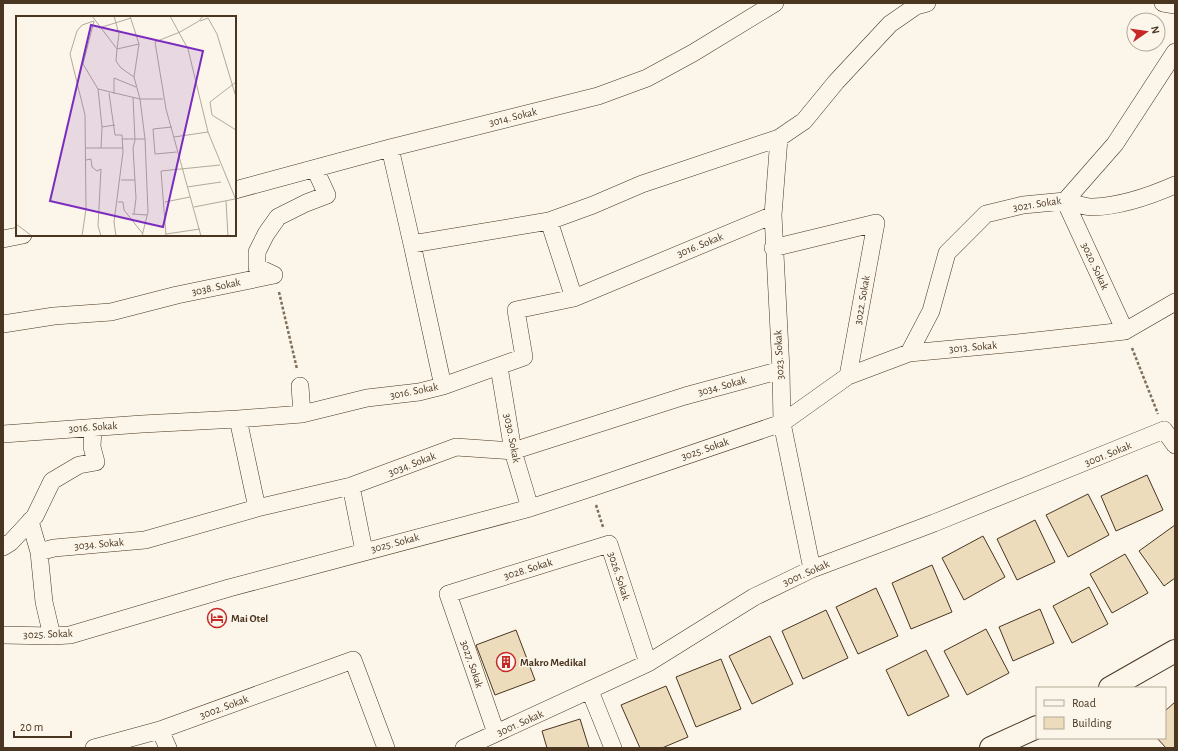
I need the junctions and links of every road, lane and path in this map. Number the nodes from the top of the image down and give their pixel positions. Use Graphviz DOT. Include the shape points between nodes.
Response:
graph roads {
  1 [pos="775,3"];
  2 [pos="927,3"];
  3 [pos="1163,3"];
  4 [pos="1175,5"];
  5 [pos="1174,54"];
  6 [pos="779,138"];
  7 [pos="390,148"];
  8 [pos="315,169"];
  9 [pos="1175,185"];
  10 [pos="236,190"];
  11 [pos="1065,201"];
  12 [pos="773,215"];
  13 [pos="548,221"];
  14 [pos="18,236"];
  15 [pos="3,239"];
  16 [pos="412,244"];
  17 [pos="774,248"];
  18 [pos="574,298"];
  19 [pos="1175,302"];
  20 [pos="284,309"];
  21 [pos="3,324"];
  22 [pos="1125,331"];
  23 [pos="910,353"];
  24 [pos="499,366"];
  25 [pos="781,370"];
  26 [pos="848,376"];
  27 [pos="299,379"];
  28 [pos="443,386"];
  29 [pos="302,414"];
  30 [pos="238,419"];
  31 [pos="782,422"];
  32 [pos="93,428"];
  33 [pos="1164,430"];
  34 [pos="3,434"];
  35 [pos="1175,445"];
  36 [pos="513,451"];
  37 [pos="351,486"];
  38 [pos="591,488"];
  39 [pos="257,508"];
  40 [pos="530,508"];
  41 [pos="30,521"];
  42 [pos="609,544"];
  43 [pos="3,547"];
  44 [pos="39,552"];
  45 [pos="364,552"];
  46 [pos="812,570"];
  47 [pos="448,594"];
  48 [pos="3,635"];
  49 [pos="52,636"];
  50 [pos="1175,651"];
  51 [pos="648,663"];
  52 [pos="1112,687"];
  53 [pos="590,691"];
  54 [pos="1036,727"];
  55 [pos="160,730"];
  56 [pos="496,733"];
  57 [pos="94,748"];
  58 [pos="168,748"];
  59 [pos="386,748"];
  60 [pos="464,748"];
  61 [pos="613,748"];
  62 [pos="991,748"];
  1 -- 7 [label="street, 3014. Sokak" via="693,54 648,78 598,96"];
  2 -- 6 [label="street" via="916,6 890,24 804,121"];
  3 -- 4 [label="street"];
  5 -- 11 [label="street, 3021. Sokak" via="1115,144"];
  6 -- 12 [label="street, 3023. Sokak"];
  6 -- 13 [label="street" via="642,184"];
  7 -- 8 [label="street, 3014. Sokak"];
  7 -- 16 [label="street"];
  8 -- 10 [label="street, 3014. Sokak"];
  8 -- 21 [label="street, 3038. Sokak" via="327,195 278,217 257,252 258,267 274,275 111,312 54,316"];
  9 -- 11 [label="street" via="1136,200 1114,204 1092,207"];
  11 -- 22 [label="street, 3020. Sokak"];
  11 -- 23 [label="street, 3021. Sokak" via="1023,205 986,214 947,253 931,311"];
  12 -- 17 [label="street, 3023. Sokak"];
  12 -- 18 [label="street, 3016. Sokak"];
  13 -- 16 [label="street"];
  13 -- 18 [label="street"];
  14 -- 15 [label="street"];
  16 -- 28 [label="street"];
  17 -- 25 [label="street, 3023. Sokak"];
  17 -- 26 [label="street, 3022. Sokak" via="876,223"];
  18 -- 24 [label="street, 3016. Sokak" via="516,310 524,357"];
  19 -- 22 [label="street, 3013. Sokak"];
  20 -- 27 [label="path"];
  22 -- 23 [label="street, 3013. Sokak"];
  22 -- 33 [label="path"];
  23 -- 26 [label="street, 3013. Sokak"];
  24 -- 28 [label="street, 3016. Sokak"];
  24 -- 36 [label="street, 3030. Sokak"];
  25 -- 31 [label="street, 3023. Sokak"];
  25 -- 36 [label="street, 3034. Sokak" via="685,396"];
  26 -- 31 [label="street, 3013. Sokak"];
  27 -- 29 [label="street"];
  28 -- 29 [label="street, 3016. Sokak" via="419,392 367,398"];
  29 -- 30 [label="street, 3016. Sokak"];
  30 -- 32 [label="street, 3016. Sokak"];
  30 -- 39 [label="street"];
  31 -- 38 [label="street, 3025. Sokak"];
  31 -- 46 [label="street, 3023. Sokak"];
  32 -- 34 [label="street, 3016. Sokak"];
  32 -- 41 [label="street" via="92,447 96,462 79,465 52,480 35,516"];
  33 -- 35 [label="street"];
  33 -- 46 [label="street, 3001. Sokak"];
  36 -- 37 [label="street, 3034. Sokak" via="456,447"];
  36 -- 40 [label="street, 3030. Sokak"];
  37 -- 39 [label="street, 3034. Sokak"];
  37 -- 45 [label="street"];
  38 -- 40 [label="street, 3025. Sokak"];
  38 -- 42 [label="path, 3026. Sokak"];
  39 -- 44 [label="street, 3034. Sokak" via="146,540 54,548"];
  40 -- 45 [label="street, 3025. Sokak"];
  41 -- 43 [label="street"];
  41 -- 44 [label="street"];
  42 -- 47 [label="street, 3028. Sokak"];
  42 -- 51 [label="street, 3026. Sokak"];
  44 -- 49 [label="street" via="44,602"];
  45 -- 49 [label="street, 3025. Sokak" via="70,635"];
  46 -- 51 [label="street, 3001. Sokak" via="754,597"];
  47 -- 56 [label="street, 3027. Sokak"];
  48 -- 49 [label="street, 3025. Sokak"];
  50 -- 52 [label="street"];
  51 -- 53 [label="street, 3001. Sokak"];
  53 -- 56 [label="street, 3001. Sokak"];
  53 -- 61 [label="street"];
  54 -- 62 [label="street"];
  55 -- 57 [label="street, 3002. Sokak"];
  55 -- 58 [label="street"];
  55 -- 59 [label="street, 3002. Sokak" via="353,660"];
  56 -- 60 [label="street, 3001. Sokak"];
}
